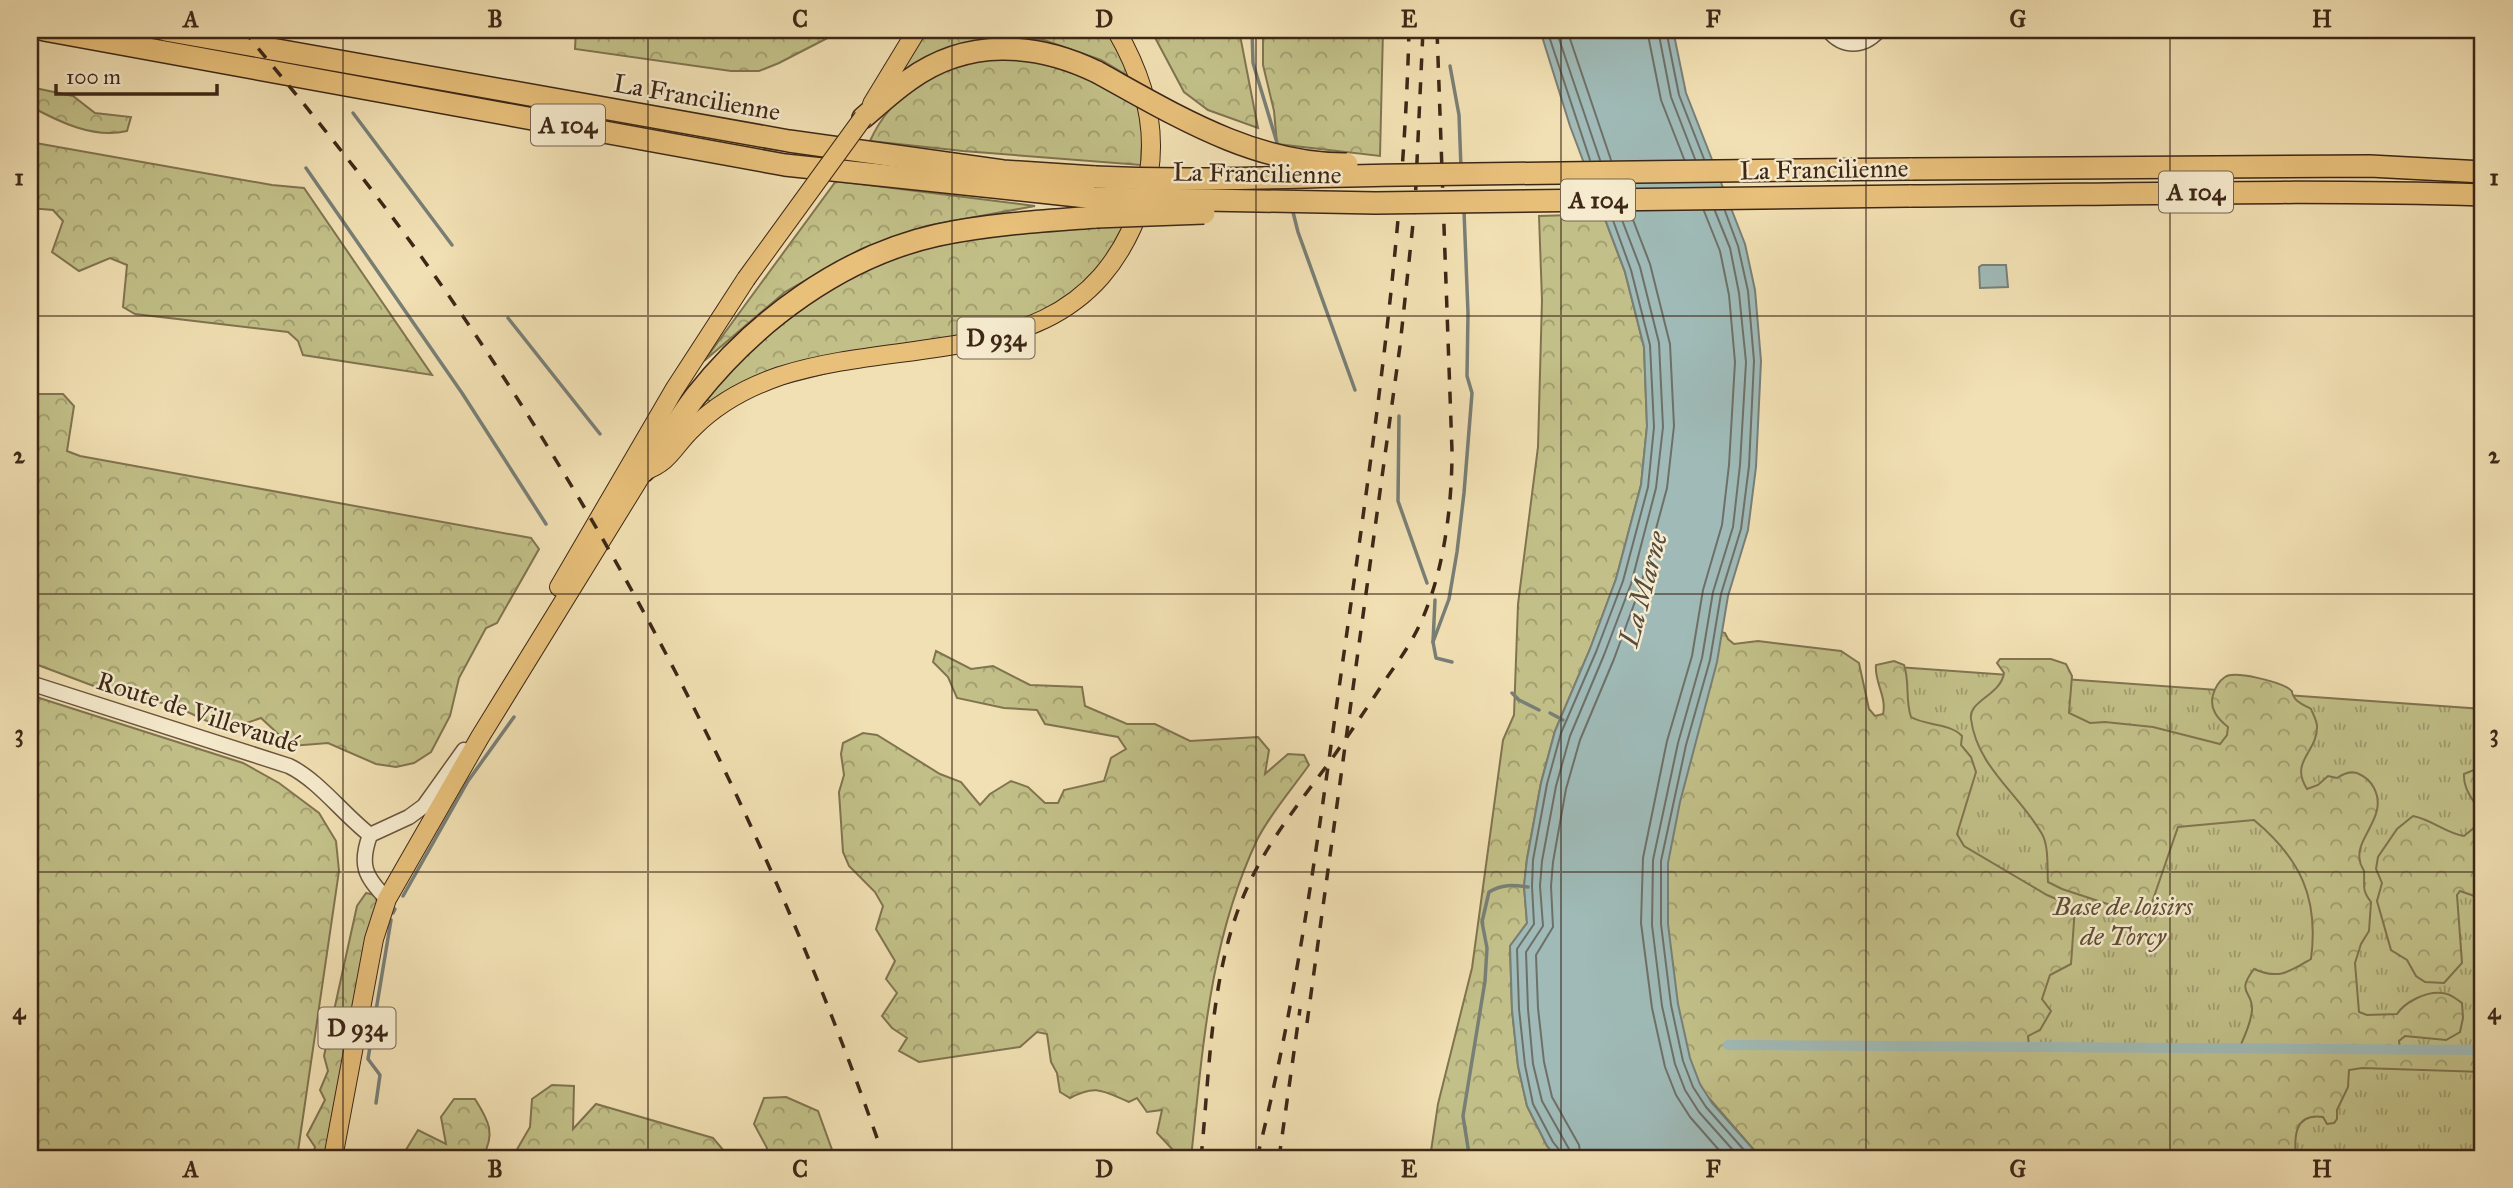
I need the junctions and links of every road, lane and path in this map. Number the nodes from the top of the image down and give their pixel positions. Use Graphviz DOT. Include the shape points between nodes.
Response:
graph roads {
  1 [pos="44,30"];
  2 [pos="165,30"];
  3 [pos="918,30"];
  4 [pos="1116,30"];
  5 [pos="1828,30"];
  6 [pos="1879,30"];
  7 [pos="863,118"];
  8 [pos="2483,172"];
  9 [pos="1399,175"];
  10 [pos="2483,195"];
  11 [pos="1095,197"];
  12 [pos="644,471"];
  13 [pos="30,684"];
  14 [pos="471,740"];
  15 [pos="370,835"];
  16 [pos="387,899"];
  17 [pos="332,1158"];
  1 -- 11 [label="highway, La Francilienne / A 104" via="785,165"];
  2 -- 11 [label="highway, La Francilienne / A 104" via="789,141 1003,171"];
  3 -- 7 [label="main road, D 934"];
  4 -- 12 [label="main road, D 934" via="1133,60 1148,106 1146,189 1118,254 1075,302 1006,335 824,364 778,377 714,409 660,466"];
  5 -- 6 [label="street" via="1834,38 1853,45"];
  7 -- 9 [label="highway, bridge" via="910,79 963,54 999,48 1050,53 1265,153 1329,164 1375,164"];
  7 -- 14 [label="main road, D 934, bridge" via="746,279 674,390"];
  8 -- 9 [label="highway, La Francilienne / A 104, bridge" via="2370,166"];
  9 -- 11 [label="highway, La Francilienne / A 104, bridge" via="1163,180"];
  10 -- 11 [label="highway, La Francilienne / A 104, bridge" via="2239,191 1288,202"];
  11 -- 12 [label="highway" via="1009,225 903,245 808,292 734,353 695,397"];
  12 -- 16 [label="main road, D 934" via="480,737"];
  13 -- 15 [label="street, Route de Villevaudé" via="289,766 302,772"];
  14 -- 15 [label="street" via="424,806"];
  14 -- 16 [label="main road, D 934"];
  15 -- 16 [label="street" via="364,851 366,873"];
  16 -- 17 [label="main road, D 934" via="374,939"];
}
